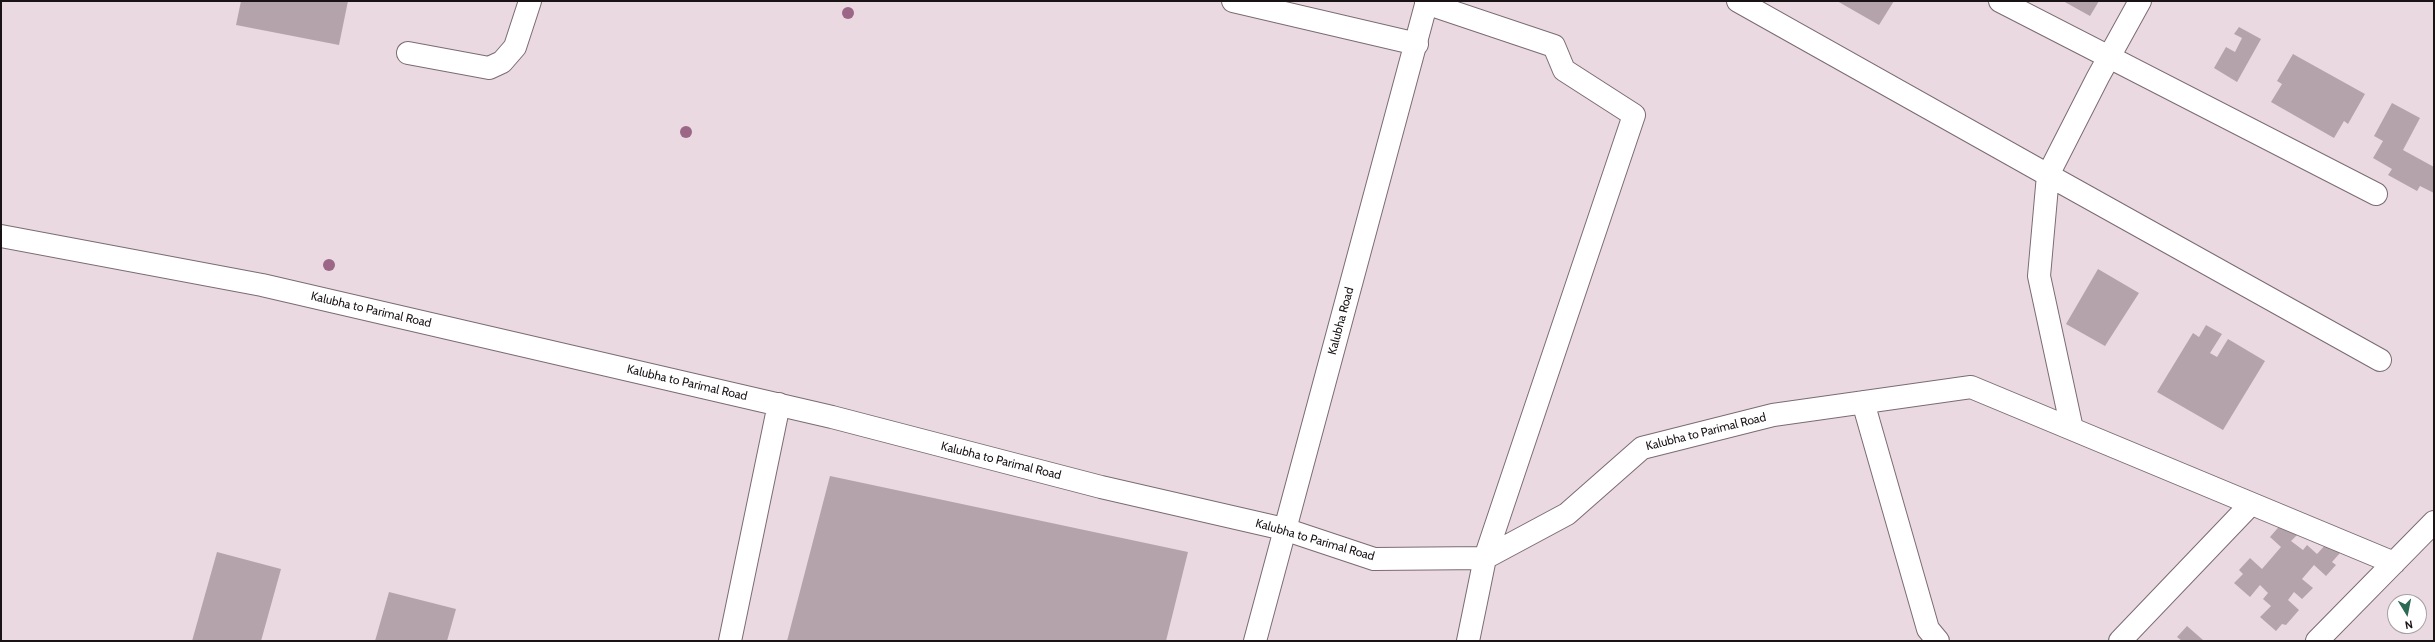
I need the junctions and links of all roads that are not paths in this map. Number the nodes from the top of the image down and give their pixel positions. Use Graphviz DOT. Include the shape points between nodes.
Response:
graph roads {
  1 [pos="530,1"];
  2 [pos="1233,1"];
  3 [pos="1738,1"];
  4 [pos="2000,1"];
  5 [pos="2140,1"];
  6 [pos="1427,2"];
  7 [pos="1417,44"];
  8 [pos="408,53"];
  9 [pos="2110,56"];
  10 [pos="2048,176"];
  11 [pos="2376,194"];
  12 [pos="1,236"];
  13 [pos="2380,360"];
  14 [pos="1863,402"];
  15 [pos="779,404"];
  16 [pos="2072,429"];
  17 [pos="2251,504"];
  18 [pos="2434,522"];
  19 [pos="1284,529"];
  20 [pos="1485,558"];
  21 [pos="2394,563"];
  22 [pos="730,641"];
  23 [pos="1255,641"];
  24 [pos="1468,641"];
  25 [pos="1938,641"];
  26 [pos="2120,641"];
  27 [pos="2317,641"];
  1 -- 8 [label="street" via="515,47 502,62 489,68"];
  2 -- 7 [label="street"];
  3 -- 10 [label="street"];
  4 -- 9 [label="street"];
  5 -- 9 [label="street"];
  6 -- 7 [label="street, Kalubha Road"];
  6 -- 20 [label="street" via="1554,46 1564,70 1634,115"];
  7 -- 19 [label="street, Kalubha Road"];
  9 -- 10 [label="street"];
  9 -- 11 [label="street"];
  10 -- 13 [label="street"];
  10 -- 16 [label="street" via="2040,276"];
  12 -- 15 [label="street, Kalubha to Parimal Road" via="262,285"];
  14 -- 16 [label="street, Kalubha to Parimal Road" via="1971,387"];
  14 -- 20 [label="street, Kalubha to Parimal Road" via="1773,415 1642,448 1567,514"];
  14 -- 25 [label="street" via="1928,629"];
  15 -- 19 [label="street, Kalubha to Parimal Road" via="1101,487"];
  15 -- 22 [label="street"];
  16 -- 17 [label="street"];
  17 -- 21 [label="street"];
  17 -- 26 [label="street"];
  18 -- 21 [label="street"];
  19 -- 20 [label="street, Kalubha to Parimal Road" via="1374,559"];
  19 -- 23 [label="street, Kalubha Road"];
  20 -- 24 [label="street"];
  21 -- 27 [label="street"];
}
